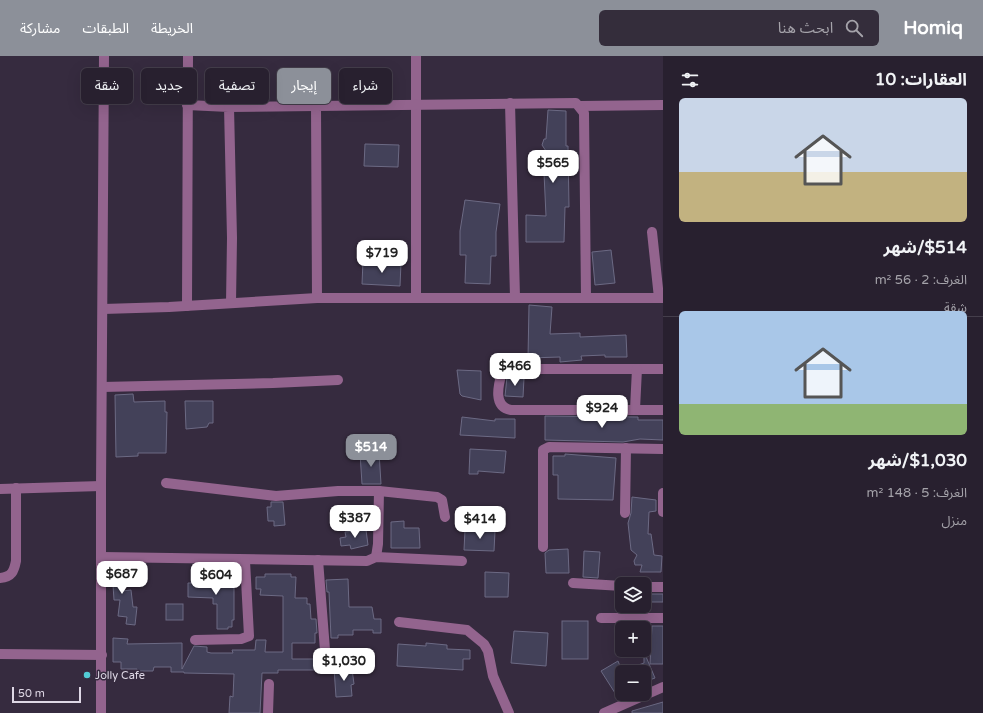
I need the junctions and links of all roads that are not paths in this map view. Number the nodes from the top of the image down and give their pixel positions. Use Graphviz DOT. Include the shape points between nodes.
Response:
graph roads {
  1 [pos="104,56"];
  2 [pos="188,56"];
  3 [pos="416,56"];
  4 [pos="416,103"];
  5 [pos="510,103"];
  6 [pos="188,105"];
  7 [pos="663,105"];
  8 [pos="316,106"];
  9 [pos="580,106"];
  10 [pos="230,107"];
  11 [pos="652,232"];
  12 [pos="416,297"];
  13 [pos="515,297"];
  14 [pos="317,298"];
  15 [pos="586,298"];
  16 [pos="661,298"];
  17 [pos="231,303"];
  18 [pos="187,306"];
  19 [pos="103,309"];
  20 [pos="637,369"];
  21 [pos="663,369"];
  22 [pos="338,380"];
  23 [pos="102,387"];
  24 [pos="635,409"];
  25 [pos="663,410"];
  26 [pos="626,448"];
  27 [pos="663,449"];
  28 [pos="166,483"];
  29 [pos="101,486"];
  30 [pos="16,488"];
  31 [pos="0,489"];
  32 [pos="379,491"];
  33 [pos="663,493"];
  34 [pos="663,512"];
  35 [pos="625,513"];
  36 [pos="445,517"];
  37 [pos="543,547"];
  38 [pos="102,557"];
  39 [pos="376,557"];
  40 [pos="318,560"];
  41 [pos="245,561"];
  42 [pos="462,561"];
  43 [pos="0,578"];
  44 [pos="573,583"];
  45 [pos="615,586"];
  46 [pos="651,586"];
  47 [pos="663,587"];
  48 [pos="601,618"];
  49 [pos="663,618"];
  50 [pos="399,622"];
  51 [pos="195,640"];
  52 [pos="0,654"];
  53 [pos="102,655"];
  54 [pos="326,663"];
  55 [pos="269,684"];
  56 [pos="663,687"];
  57 [pos="101,713"];
  58 [pos="268,713"];
  59 [pos="509,713"];
  60 [pos="604,713"];
  1 -- 19 [label="street"];
  2 -- 6 [label="street"];
  3 -- 4 [label="street"];
  4 -- 5 [label="street"];
  4 -- 8 [label="street"];
  4 -- 12 [label="street"];
  5 -- 9 [label="street" via="576,103"];
  5 -- 13 [label="street"];
  6 -- 10 [label="street"];
  6 -- 18 [label="street"];
  7 -- 9 [label="street"];
  8 -- 10 [label="street"];
  8 -- 14 [label="street"];
  9 -- 15 [label="street" via="584,113"];
  10 -- 17 [label="street"];
  11 -- 16 [label="street"];
  12 -- 13 [label="street"];
  12 -- 14 [label="street"];
  13 -- 15 [label="street"];
  14 -- 17 [label="street"];
  15 -- 16 [label="street"];
  17 -- 18 [label="street"];
  18 -- 19 [label="street"];
  19 -- 23 [label="street"];
  20 -- 21 [label="street"];
  20 -- 24 [label="street"];
  20 -- 24 [label="street" via="506,370 502,372 498,398 504,409 511,410"];
  22 -- 23 [label="street"];
  23 -- 29 [label="street"];
  24 -- 25 [label="street"];
  26 -- 27 [label="street"];
  26 -- 35 [label="street"];
  26 -- 37 [label="street" via="549,447 543,450"];
  28 -- 32 [label="street" via="276,496"];
  29 -- 30 [label="street"];
  29 -- 38 [label="street"];
  30 -- 31 [label="street"];
  30 -- 43 [label="street" via="16,561 14,572"];
  32 -- 36 [label="street" via="437,497 442,500"];
  32 -- 39 [label="street"];
  33 -- 34 [label="street"];
  38 -- 41 [label="street"];
  38 -- 53 [label="street"];
  39 -- 40 [label="street" via="367,561"];
  39 -- 42 [label="street"];
  40 -- 41 [label="street"];
  40 -- 54 [label="street"];
  41 -- 51 [label="street" via="249,636 241,639"];
  44 -- 45 [label="street"];
  46 -- 47 [label="street"];
  48 -- 49 [label="street"];
  50 -- 59 [label="street" via="467,630 484,644 493,676"];
  52 -- 53 [label="street"];
  53 -- 57 [label="street"];
  55 -- 58 [label="street"];
  56 -- 60 [label="street"];
}
